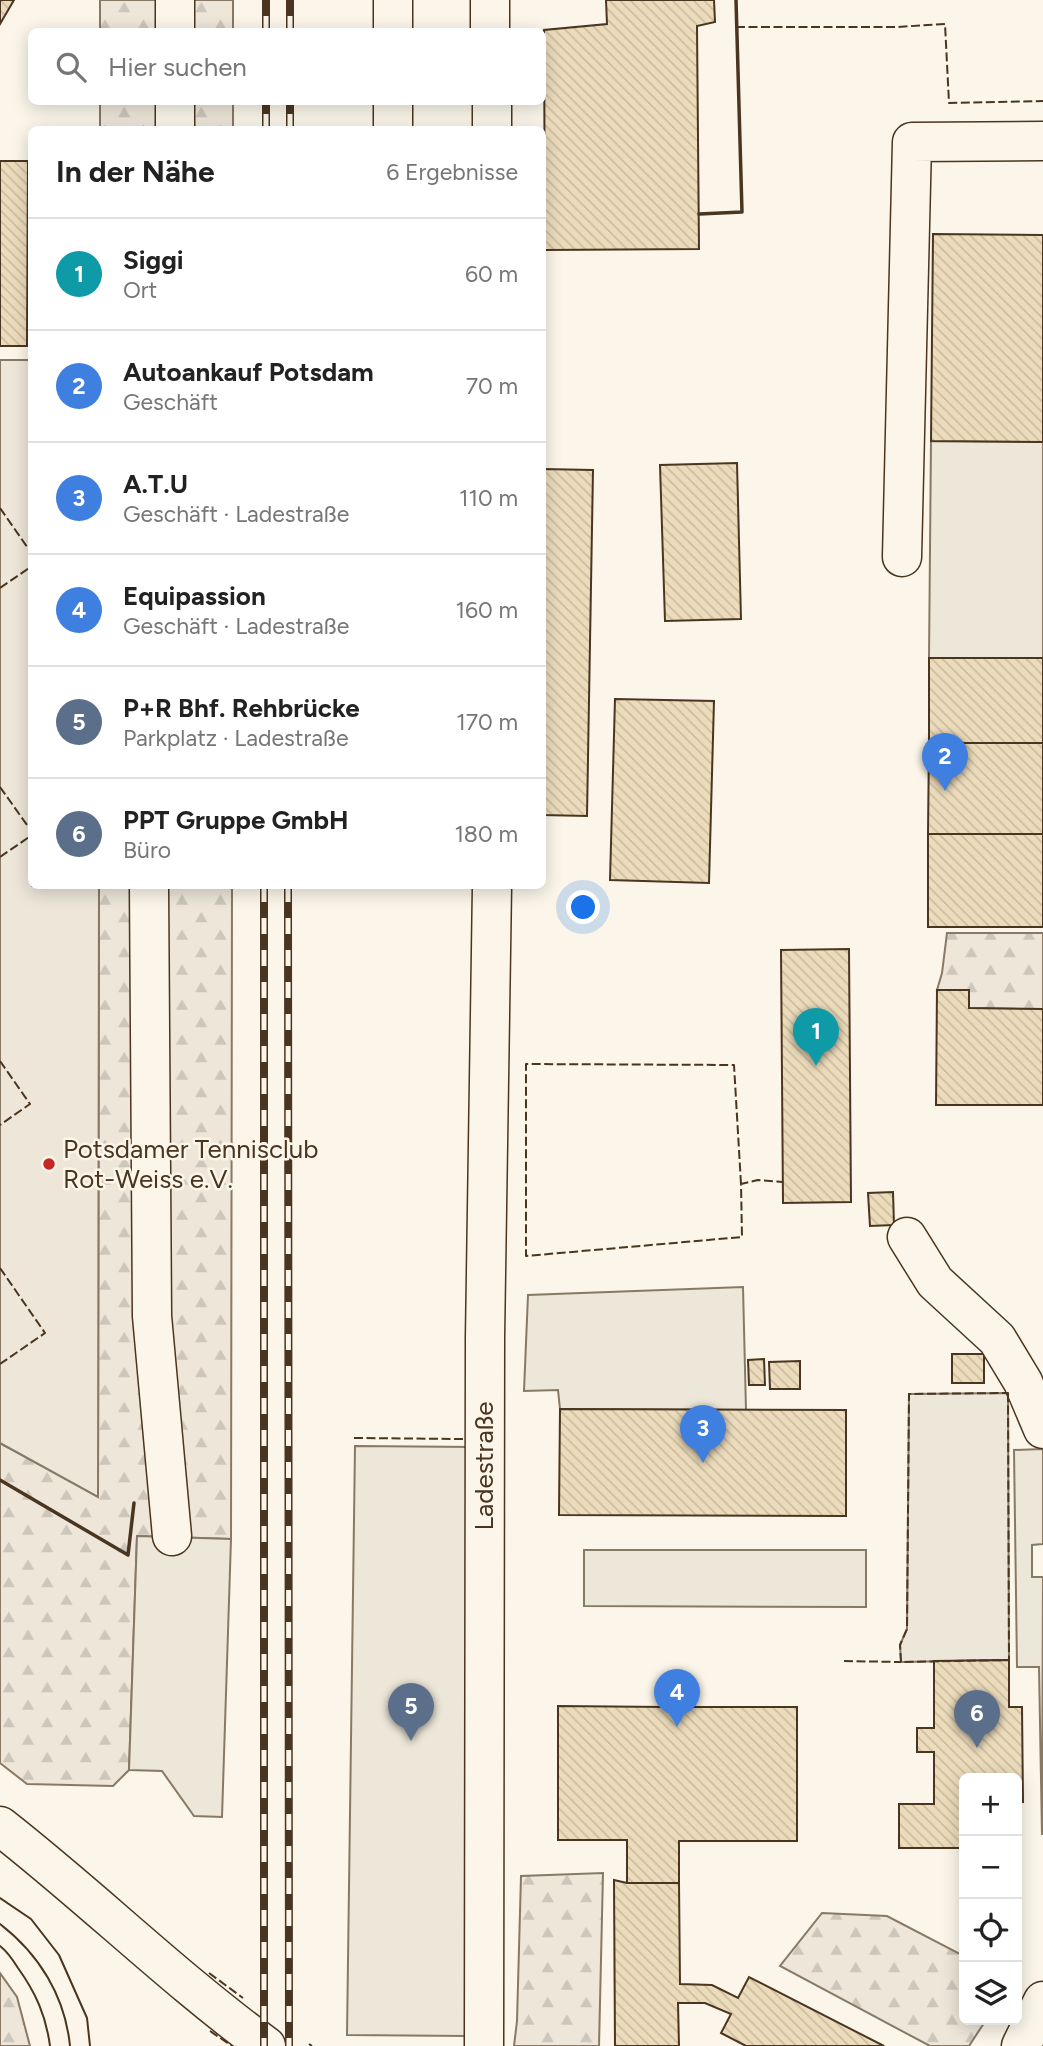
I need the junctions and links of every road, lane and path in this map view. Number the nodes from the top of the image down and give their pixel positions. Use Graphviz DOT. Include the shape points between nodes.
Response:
graph roads {
  1 [pos="175,0"];
  2 [pos="393,0"];
  3 [pos="490,0"];
  4 [pos="175,28"];
  5 [pos="393,28"];
  6 [pos="491,28"];
  7 [pos="175,105"];
  8 [pos="393,105"];
  9 [pos="492,105"];
  10 [pos="175,126"];
  11 [pos="393,126"];
  12 [pos="492,126"];
  13 [pos="1043,141"];
  14 [pos="902,557"];
  15 [pos="149,889"];
  16 [pos="492,889"];
  17 [pos="907,1237"];
  18 [pos="1043,1429"];
  19 [pos="172,1536"];
  20 [pos="0,1826"];
  21 [pos="1043,2001"];
  22 [pos="266,2046"];
  23 [pos="484,2046"];
  24 [pos="1021,2046"];
  1 -- 4 [label="street"];
  2 -- 5 [label="street"];
  3 -- 6 [label="street"];
  7 -- 10 [label="street"];
  8 -- 11 [label="street"];
  9 -- 12 [label="street"];
  13 -- 14 [label="street" via="912,142"];
  15 -- 19 [label="street" via="152,1316"];
  16 -- 23 [label="street, Ladestraße" via="485,1325"];
  17 -- 18 [label="street" via="935,1282 997,1339 1023,1382"];
  20 -- 22 [label="street" via="82,1891 160,1963"];
  21 -- 24 [label="street"];
}
